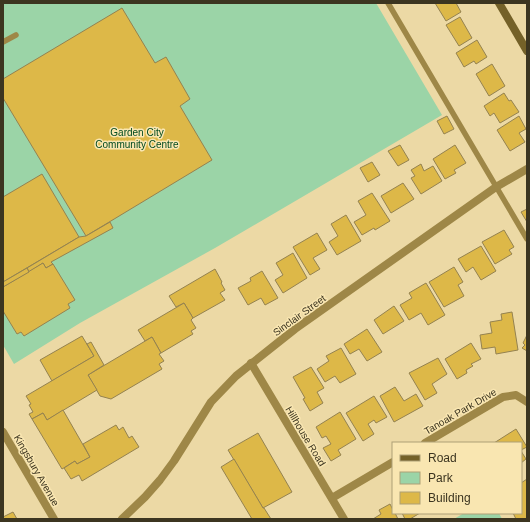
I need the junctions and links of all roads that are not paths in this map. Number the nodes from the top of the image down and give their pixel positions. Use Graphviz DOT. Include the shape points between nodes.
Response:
graph roads {
  1 [pos="388,3"];
  2 [pos="499,3"];
  3 [pos="16,35"];
  4 [pos="3,42"];
  5 [pos="527,51"];
  6 [pos="527,169"];
  7 [pos="496,187"];
  8 [pos="527,239"];
  9 [pos="251,363"];
  10 [pos="527,402"];
  11 [pos="3,432"];
  12 [pos="427,442"];
  13 [pos="392,463"];
  14 [pos="332,498"];
  15 [pos="54,519"];
  16 [pos="122,519"];
  17 [pos="344,519"];
  1 -- 7 [label="lane"];
  2 -- 5 [label="main road"];
  3 -- 4 [label="lane"];
  6 -- 7 [label="street, Sinclair Street"];
  7 -- 8 [label="lane"];
  7 -- 9 [label="street, Sinclair Street"];
  9 -- 14 [label="street, Hillhouse Road"];
  9 -- 16 [label="street, Sinclair Street" via="211,402 160,480"];
  10 -- 12 [label="street, Tanoak Park Drive" via="516,395 503,397"];
  11 -- 15 [label="street, Kingsbury Avenue"];
  13 -- 14 [label="street"];
  14 -- 17 [label="street, Hillhouse Road"];
}
